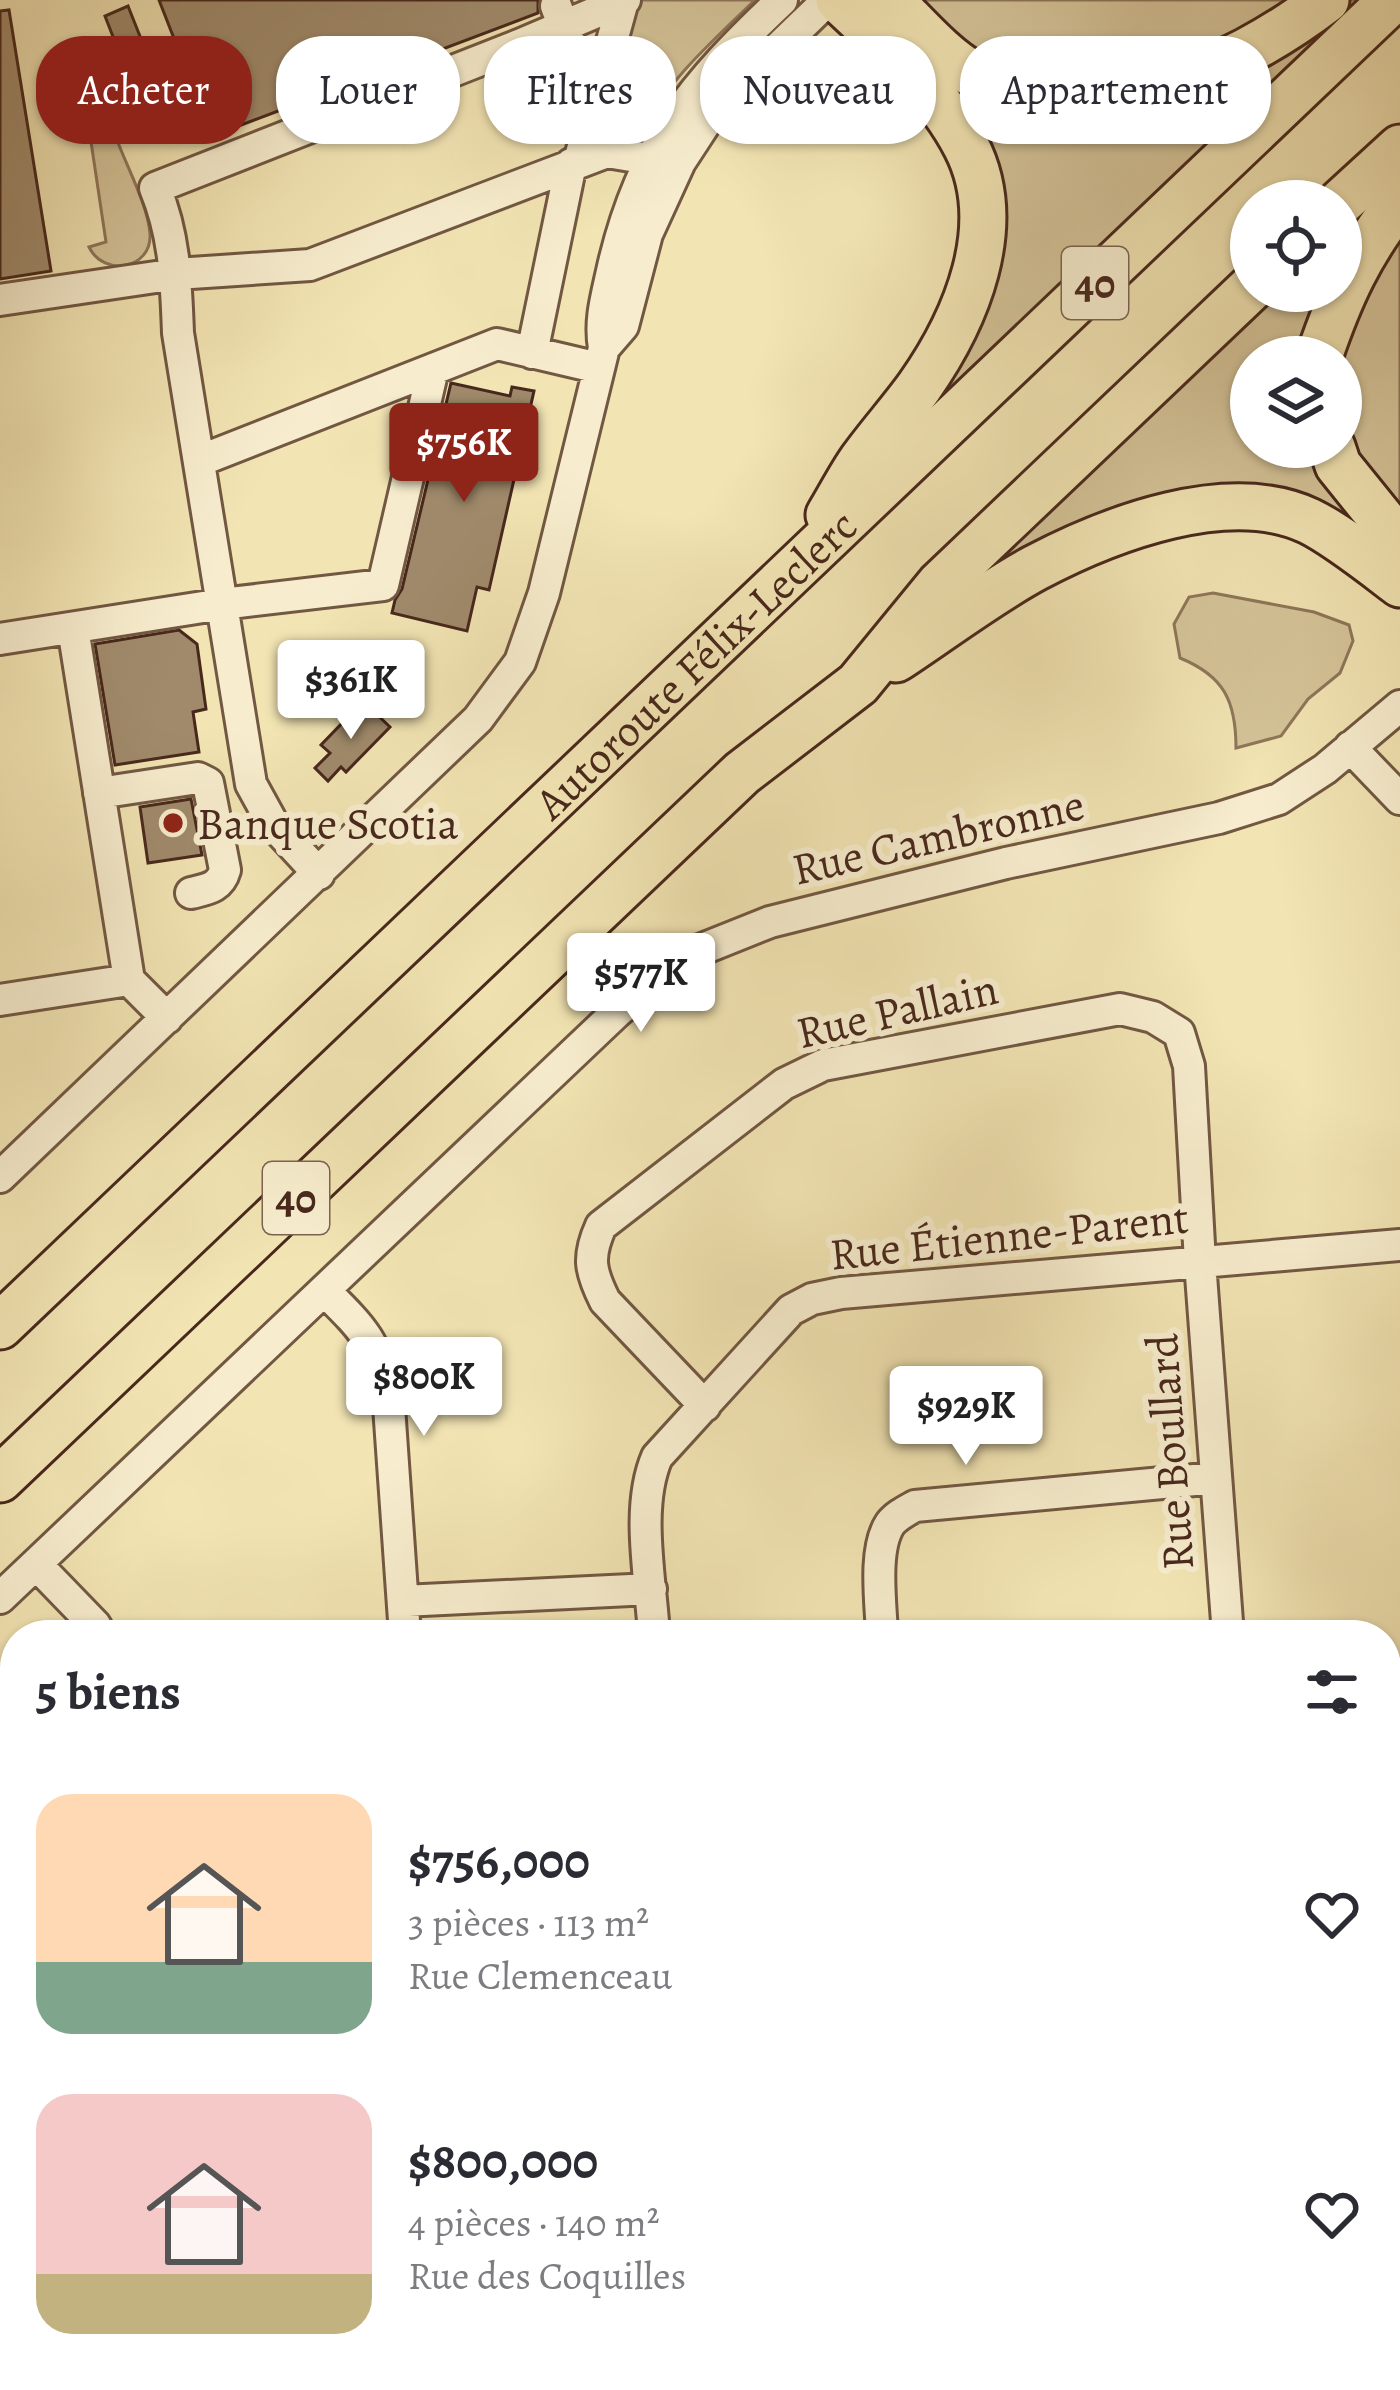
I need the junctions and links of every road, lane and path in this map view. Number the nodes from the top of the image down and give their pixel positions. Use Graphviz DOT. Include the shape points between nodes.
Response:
graph roads {
  1 [pos="782,0"];
  2 [pos="828,0"];
  3 [pos="839,0"];
  4 [pos="890,0"];
  5 [pos="1326,0"];
  6 [pos="1392,0"];
  7 [pos="624,1"];
  8 [pos="559,15"];
  9 [pos="567,36"];
  10 [pos="614,36"];
  11 [pos="581,144"];
  12 [pos="1400,148"];
  13 [pos="649,159"];
  14 [pos="575,163"];
  15 [pos="1362,183"];
  16 [pos="1400,201"];
  17 [pos="176,274"];
  18 [pos="0,300"];
  19 [pos="1230,308"];
  20 [pos="1326,336"];
  21 [pos="532,353"];
  22 [pos="601,358"];
  23 [pos="433,369"];
  24 [pos="199,461"];
  25 [pos="1340,468"];
  26 [pos="1400,542"];
  27 [pos="797,566"];
  28 [pos="1400,584"];
  29 [pos="223,604"];
  30 [pos="73,628"];
  31 [pos="0,639"];
  32 [pos="859,684"];
  33 [pos="1400,706"];
  34 [pos="1350,747"];
  35 [pos="99,794"];
  36 [pos="1400,797"];
  37 [pos="319,874"];
  38 [pos="190,893"];
  39 [pos="129,980"];
  40 [pos="0,1000"];
  41 [pos="167,1018"];
  42 [pos="0,1177"];
  43 [pos="1400,1245"];
  44 [pos="1200,1262"];
  45 [pos="326,1292"];
  46 [pos="0,1326"];
  47 [pos="705,1406"];
  48 [pos="1216,1478"];
  49 [pos="0,1479"];
  50 [pos="36,1564"];
  51 [pos="651,1589"];
  52 [pos="0,1598"];
  53 [pos="403,1601"];
  54 [pos="90,1620"];
  55 [pos="404,1620"];
  56 [pos="653,1620"];
  57 [pos="882,1620"];
  58 [pos="1227,1620"];
  1 -- 13 [label="street" via="689,96"];
  2 -- 22 [label="street" via="714,110 680,162 647,234 623,326"];
  3 -- 27 [label="highway" via="955,126 981,188 983,235 943,349"];
  4 -- 5 [label="highway" via="967,71 1027,94 1086,99 1198,72"];
  6 -- 27 [label="highway, Autoroute Félix-Leclerc / 40"];
  7 -- 8 [label="street"];
  7 -- 10 [label="street"];
  8 -- 9 [label="street"];
  8 -- 17 [label="street" via="519,45 155,188"];
  11 -- 14 [label="street"];
  12 -- 15 [label="highway"];
  13 -- 14 [label="street" via="607,152"];
  13 -- 22 [label="street" via="621,232 600,325"];
  14 -- 17 [label="street" via="310,265"];
  14 -- 21 [label="street"];
  16 -- 20 [label="highway" via="1340,296"];
  17 -- 18 [label="street"];
  17 -- 24 [label="street"];
  19 -- 32 [label="highway, 40" via="940,584"];
  21 -- 22 [label="street"];
  21 -- 23 [label="street" via="497,344"];
  22 -- 37 [label="street" via="520,662 478,719"];
  23 -- 24 [label="street"];
  23 -- 29 [label="street" via="383,585"];
  24 -- 29 [label="street"];
  25 -- 26 [label="highway"];
  27 -- 46 [label="highway, Autoroute Félix-Leclerc / 40"];
  28 -- 32 [label="highway" via="1308,520 1251,506 1188,511 1032,570"];
  29 -- 30 [label="street"];
  29 -- 37 [label="street" via="251,784 273,824"];
  30 -- 31 [label="street"];
  30 -- 35 [label="street"];
  32 -- 49 [label="highway, 40" via="742,772"];
  33 -- 34 [label="street, Rue Cambronne"];
  34 -- 36 [label="street"];
  34 -- 45 [label="street, Rue Cambronne" via="1279,799 1239,812 770,922 680,958"];
  35 -- 38 [label="street" via="208,783 225,870 217,886"];
  35 -- 39 [label="street"];
  37 -- 41 [label="street"];
  39 -- 40 [label="street"];
  39 -- 41 [label="street"];
  41 -- 42 [label="street"];
  43 -- 44 [label="street, Rue Étienne-Parent"];
  44 -- 47 [label="street, Rue Étienne-Parent" via="812,1299 791,1310"];
  44 -- 47 [label="street, Rue Pallain" via="1189,1066 1179,1034 1153,1017 1120,1009 823,1065 784,1084 620,1211 592,1245 604,1301"];
  44 -- 48 [label="street, Rue Boullard"];
  45 -- 50 [label="street, Rue Cambronne"];
  45 -- 53 [label="street" via="362,1328 388,1392"];
  47 -- 51 [label="street, Rue Étienne-Parent" via="648,1478"];
  48 -- 57 [label="street" via="915,1506 892,1520 885,1536"];
  48 -- 58 [label="street, Rue Boullard"];
  50 -- 52 [label="street, Rue Cambronne"];
  50 -- 54 [label="street"];
  51 -- 53 [label="street"];
  51 -- 56 [label="street, Rue Étienne-Parent"];
  53 -- 55 [label="street"];
}
